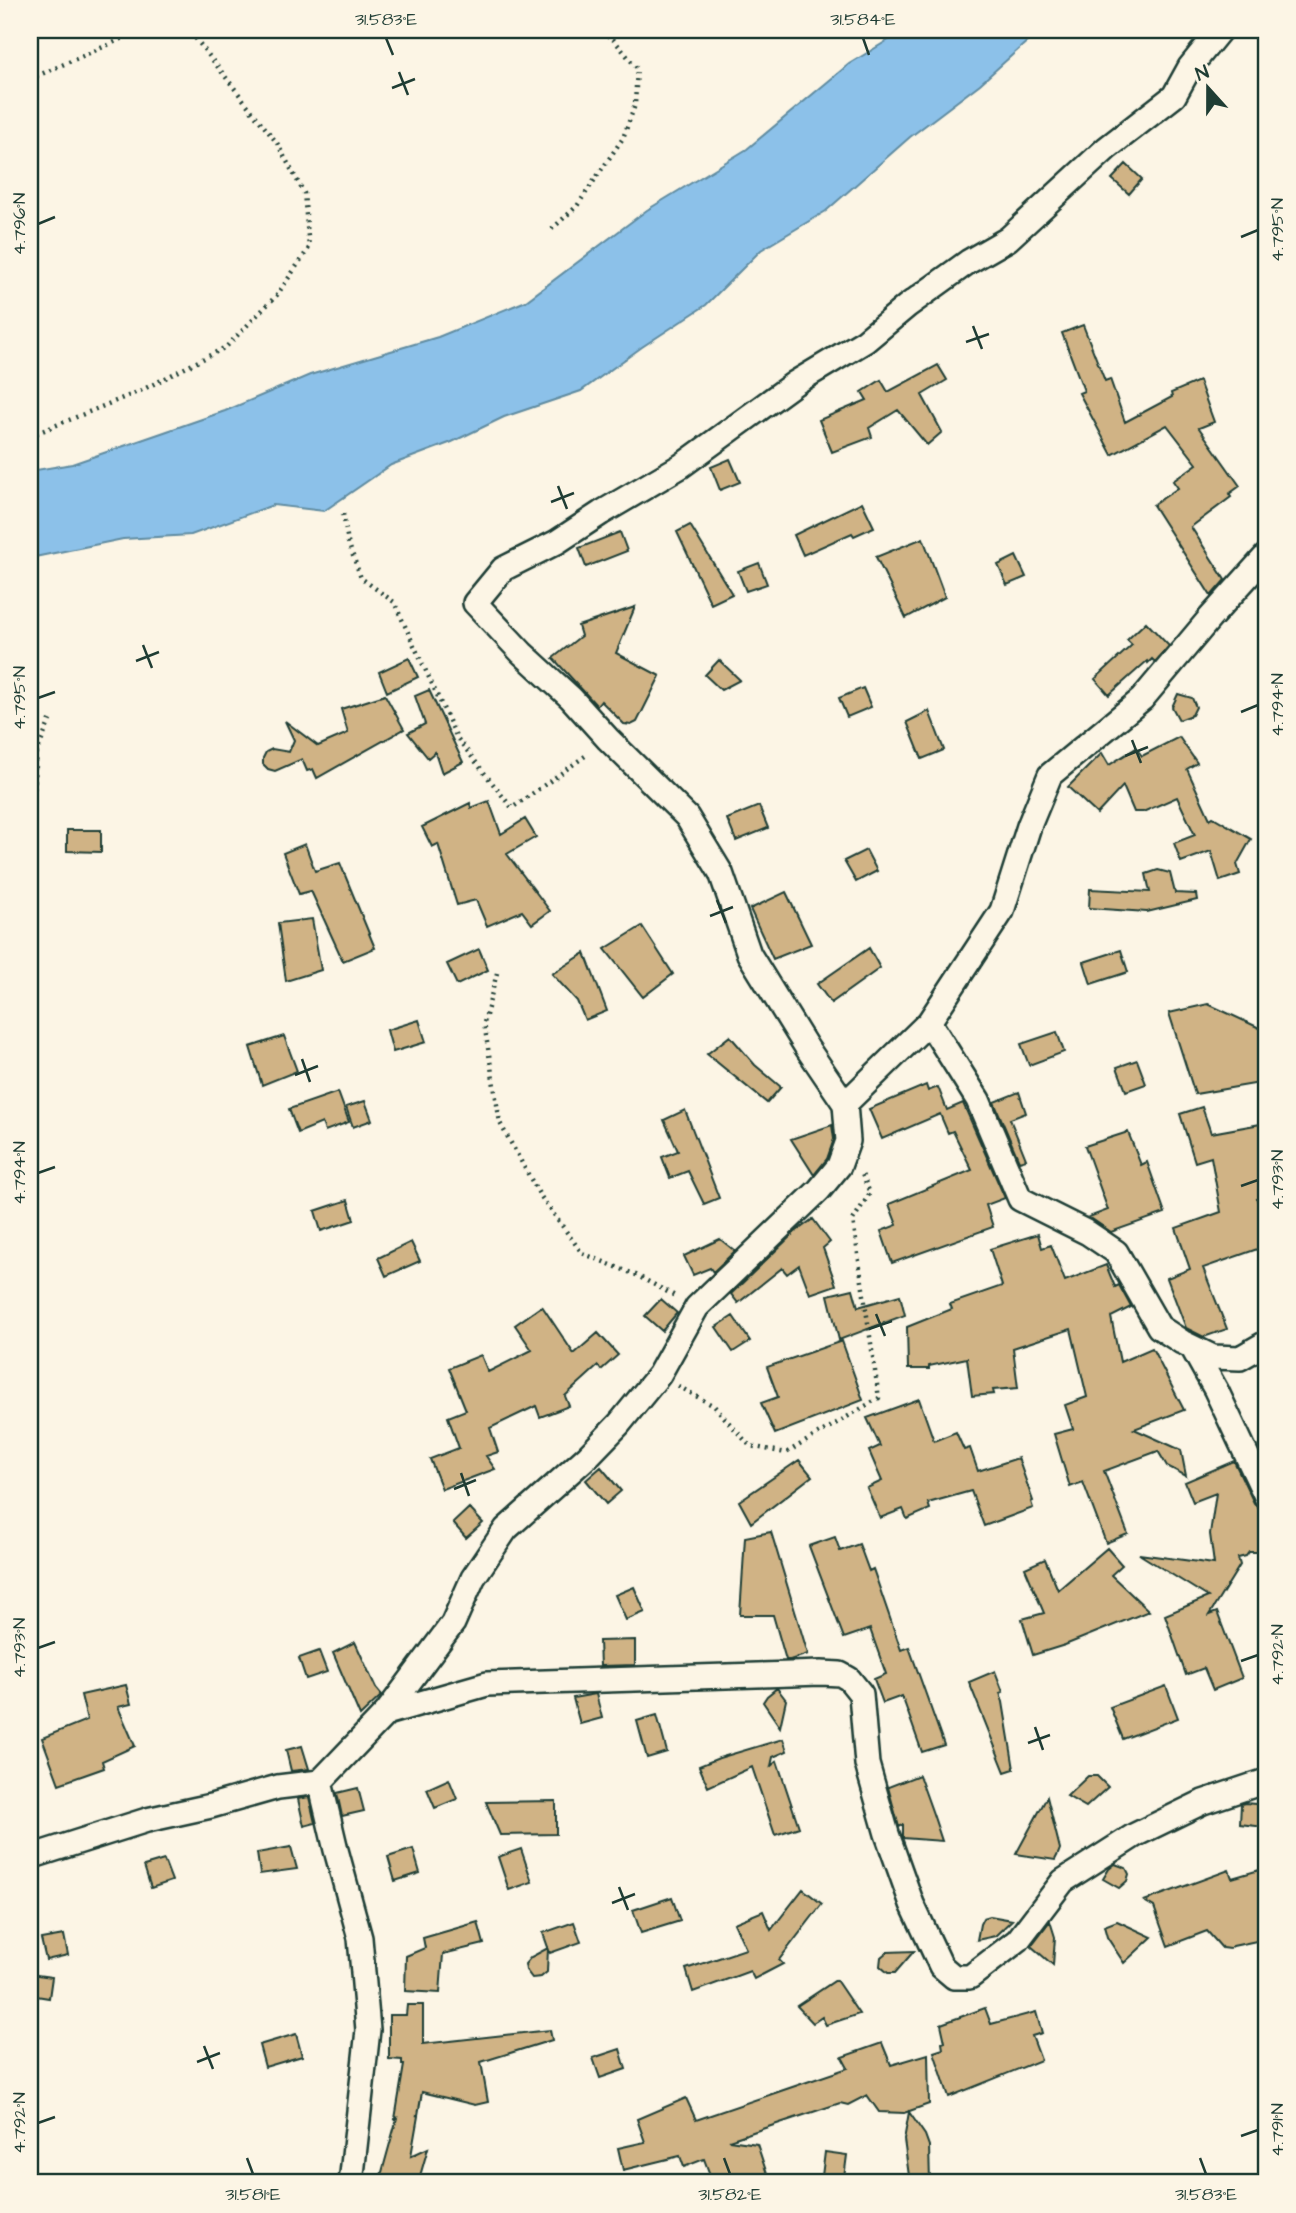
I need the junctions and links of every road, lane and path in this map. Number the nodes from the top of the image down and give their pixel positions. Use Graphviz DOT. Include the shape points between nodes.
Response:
graph roads {
  1 [pos="142,30"];
  2 [pos="189,30"];
  3 [pos="597,30"];
  4 [pos="1220,30"];
  5 [pos="30,79"];
  6 [pos="552,229"];
  7 [pos="30,436"];
  8 [pos="344,514"];
  9 [pos="1266,556"];
  10 [pos="51,718"];
  11 [pos="608,739"];
  12 [pos="30,793"];
  13 [pos="497,973"];
  14 [pos="929,1022"];
  15 [pos="845,1104"];
  16 [pos="848,1141"];
  17 [pos="696,1307"];
  18 [pos="1266,1343"];
  19 [pos="1192,1347"];
  20 [pos="659,1375"];
  21 [pos="1266,1496"];
  22 [pos="386,1713"];
  23 [pos="320,1782"];
  24 [pos="1266,1782"];
  25 [pos="30,1857"];
  26 [pos="351,2183"];
  1 -- 5 [label="path"];
  2 -- 7 [label="path" via="277,143 304,193 309,248 277,295 226,346 141,391"];
  3 -- 6 [label="path" via="614,40 637,68 635,105 623,138 577,206"];
  4 -- 11 [label="street" via="1174,96 1107,148 1008,239 968,262 865,341 795,383 681,466 557,542 503,569 475,603"];
  8 -- 11 [label="path" via="361,578 394,602 457,738 512,808"];
  9 -- 14 [label="street" via="1142,699 1049,775 1002,911"];
  10 -- 12 [label="path" via="37,752 34,792"];
  11 -- 15 [label="street" via="687,817 721,873 749,954"];
  13 -- 17 [label="path" via="484,1023 500,1124 539,1194 582,1254 636,1275"];
  14 -- 15 [label="street"];
  14 -- 19 [label="street" via="978,1100 1020,1199 1116,1252 1159,1326"];
  15 -- 16 [label="street"];
  16 -- 17 [label="street" via="839,1166 819,1190"];
  16 -- 20 [label="path" via="870,1193 853,1220 878,1398 786,1453 750,1446 714,1406"];
  17 -- 20 [label="street"];
  18 -- 19 [label="street" via="1240,1358 1213,1357"];
  19 -- 21 [label="street"];
  20 -- 22 [label="street" via="588,1456 506,1530 473,1578 453,1623"];
  22 -- 23 [label="street"];
  22 -- 24 [label="street" via="487,1684 840,1674 861,1694 867,1764 912,1905 941,1966 954,1976 970,1977 1018,1940 1063,1881 1135,1835 1203,1802"];
  23 -- 25 [label="street" via="278,1787 147,1820"];
  23 -- 26 [label="street" via="360,1938 368,2030"];
}
